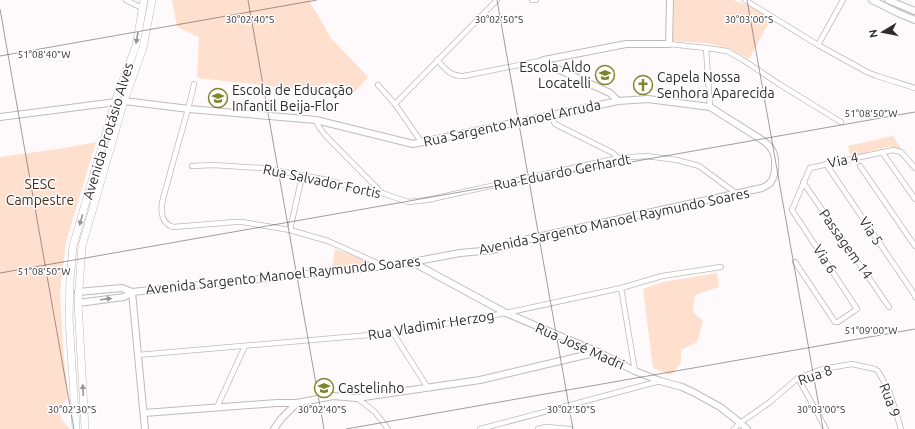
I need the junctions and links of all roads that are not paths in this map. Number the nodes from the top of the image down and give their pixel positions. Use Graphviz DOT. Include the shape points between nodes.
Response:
graph roads {
  1 [pos="126,0"];
  2 [pos="144,0"];
  3 [pos="152,0"];
  4 [pos="498,0"];
  5 [pos="532,0"];
  6 [pos="536,0"];
  7 [pos="670,0"];
  8 [pos="745,0"];
  9 [pos="843,0"];
  10 [pos="872,0"];
  11 [pos="888,0"];
  12 [pos="142,8"];
  13 [pos="915,11"];
  14 [pos="915,20"];
  15 [pos="669,44"];
  16 [pos="818,45"];
  17 [pos="706,48"];
  18 [pos="437,60"];
  19 [pos="544,60"];
  20 [pos="194,84"];
  21 [pos="378,85"];
  22 [pos="915,88"];
  23 [pos="124,101"];
  24 [pos="618,101"];
  25 [pos="115,102"];
  26 [pos="395,104"];
  27 [pos="710,107"];
  28 [pos="189,108"];
  29 [pos="550,116"];
  30 [pos="0,117"];
  31 [pos="316,120"];
  32 [pos="841,122"];
  33 [pos="422,142"];
  34 [pos="770,147"];
  35 [pos="882,152"];
  36 [pos="618,158"];
  37 [pos="826,164"];
  38 [pos="192,166"];
  39 [pos="860,166"];
  40 [pos="915,168"];
  41 [pos="302,176"];
  42 [pos="803,182"];
  43 [pos="382,193"];
  44 [pos="737,194"];
  45 [pos="915,199"];
  46 [pos="427,200"];
  47 [pos="792,210"];
  48 [pos="290,230"];
  49 [pos="915,246"];
  50 [pos="412,262"];
  51 [pos="795,262"];
  52 [pos="396,266"];
  53 [pos="721,267"];
  54 [pos="620,288"];
  55 [pos="78,292"];
  56 [pos="132,292"];
  57 [pos="915,295"];
  58 [pos="78,303"];
  59 [pos="889,307"];
  60 [pos="506,313"];
  61 [pos="69,318"];
  62 [pos="393,333"];
  63 [pos="245,346"];
  64 [pos="598,352"];
  65 [pos="138,355"];
  66 [pos="635,371"];
  67 [pos="878,372"];
  68 [pos="798,378"];
  69 [pos="660,381"];
  70 [pos="428,388"];
  71 [pos="357,398"];
  72 [pos="297,403"];
  73 [pos="217,407"];
  74 [pos="144,413"];
  75 [pos="740,423"];
  76 [pos="76,429"];
  77 [pos="85,429"];
  78 [pos="145,429"];
  79 [pos="274,429"];
  80 [pos="388,429"];
  81 [pos="480,429"];
  82 [pos="538,429"];
  83 [pos="570,429"];
  84 [pos="734,429"];
  85 [pos="747,429"];
  86 [pos="826,429"];
  87 [pos="901,429"];
  1 -- 12 [label="street"];
  2 -- 12 [label="main road, Avenida Protásio Alves"];
  3 -- 23 [label="main road, Avenida Protásio Alves" via="143,48"];
  4 -- 18 [label="street"];
  5 -- 6 [label="street"];
  7 -- 15 [label="street"];
  8 -- 16 [label="street"];
  9 -- 16 [label="street"];
  10 -- 14 [label="street"];
  11 -- 13 [label="street"];
  12 -- 25 [label="main road, Avenida Protásio Alves, one-way" via="136,46"];
  15 -- 17 [label="street"];
  15 -- 19 [label="street" via="626,44"];
  16 -- 22 [label="street" via="876,76"];
  17 -- 27 [label="street"];
  17 -- 32 [label="street" via="727,51"];
  18 -- 19 [label="street" via="451,74 464,76"];
  18 -- 26 [label="street"];
  19 -- 24 [label="street" via="549,65 610,93"];
  20 -- 28 [label="street"];
  21 -- 26 [label="street"];
  23 -- 25 [label="street, Rua Sargento Manoel Arruda"];
  23 -- 28 [label="street, Rua Sargento Manoel Arruda"];
  23 -- 55 [label="main road, Avenida Protásio Alves" via="82,246"];
  24 -- 27 [label="street, Rua Sargento Manoel Arruda" via="648,99"];
  24 -- 29 [label="street, Rua Sargento Manoel Arruda"];
  25 -- 30 [label="street, Rua Sargento Manoel Arruda"];
  25 -- 61 [label="main road, Avenida Protásio Alves, one-way" via="73,246"];
  26 -- 33 [label="street"];
  27 -- 34 [label="street, Rua Sargento Manoel Arruda"];
  28 -- 31 [label="street, Rua Sargento Manoel Arruda"];
  28 -- 48 [label="street" via="161,207 163,219 173,227 242,222"];
  29 -- 33 [label="street, Rua Sargento Manoel Arruda"];
  29 -- 36 [label="street" via="555,124 613,153"];
  31 -- 33 [label="street, Rua Sargento Manoel Arruda" via="413,144"];
  31 -- 43 [label="street" via="318,128"];
  34 -- 44 [label="street, Avenida Sargento Manoel Raymundo Soares" via="775,159 775,168 770,183 762,188"];
  35 -- 37 [label="street, Via 4"];
  35 -- 40 [label="street, Via 4" via="899,151"];
  35 -- 45 [label="street"];
  36 -- 44 [label="street, Rua Eduardo Gerhardt" via="646,156 699,166"];
  36 -- 46 [label="street, Rua Eduardo Gerhardt"];
  37 -- 42 [label="street, Via 4" via="810,168"];
  37 -- 57 [label="street, Via 5"];
  38 -- 41 [label="street, Rua Salvador Fortis" via="262,168"];
  39 -- 49 [label="street"];
  41 -- 43 [label="street, Rua Salvador Fortis"];
  41 -- 48 [label="street"];
  42 -- 47 [label="street, Via 4"];
  42 -- 59 [label="street, Passagem 14"];
  43 -- 46 [label="street, Rua Salvador Fortis" via="408,202"];
  44 -- 50 [label="street, Avenida Sargento Manoel Raymundo Soares" via="528,239 493,250"];
  47 -- 51 [label="street, Via 6" via="857,309 835,322"];
  48 -- 52 [label="street" via="328,241 377,263"];
  50 -- 52 [label="street, Avenida Sargento Manoel Raymundo Soares"];
  50 -- 60 [label="street, Rua José Madri"];
  52 -- 56 [label="street, Avenida Sargento Manoel Raymundo Soares"];
  53 -- 54 [label="street, Rua Vladimir Herzog" via="662,276"];
  54 -- 60 [label="street, Rua Vladimir Herzog"];
  54 -- 66 [label="street"];
  55 -- 56 [label="street, Avenida Sargento Manoel Raymundo Soares" via="122,288"];
  55 -- 58 [label="main road, Avenida Protásio Alves"];
  55 -- 61 [label="main road"];
  58 -- 56 [label="street, Avenida Sargento Manoel Raymundo Soares, one-way" via="124,297"];
  56 -- 65 [label="street"];
  77 -- 58 [label="main road, Avenida Protásio Alves, one-way"];
  60 -- 62 [label="street, Rua Vladimir Herzog"];
  60 -- 64 [label="street, Rua José Madri"];
  61 -- 76 [label="main road, Avenida Protásio Alves"];
  62 -- 63 [label="street, Rua Vladimir Herzog"];
  62 -- 70 [label="street"];
  63 -- 65 [label="street, Rua Vladimir Herzog"];
  63 -- 73 [label="street"];
  64 -- 66 [label="street, Rua José Madri"];
  64 -- 70 [label="street" via="480,380"];
  65 -- 74 [label="street"];
  66 -- 69 [label="street, Rua José Madri"];
  67 -- 68 [label="street, Rua 8" via="852,364 822,369"];
  67 -- 87 [label="street, Rua 9" via="890,393"];
  68 -- 75 [label="street, Rua 8"];
  68 -- 86 [label="street"];
  69 -- 75 [label="street, Rua José Madri" via="693,392"];
  69 -- 81 [label="street"];
  70 -- 71 [label="street"];
  71 -- 72 [label="street" via="333,396"];
  71 -- 80 [label="street" via="375,412"];
  72 -- 73 [label="street"];
  72 -- 79 [label="street"];
  73 -- 74 [label="street"];
  74 -- 78 [label="street"];
  75 -- 84 [label="street, Rua 8"];
  75 -- 85 [label="street, Rua José Madri"];
  82 -- 83 [label="street"];
}
